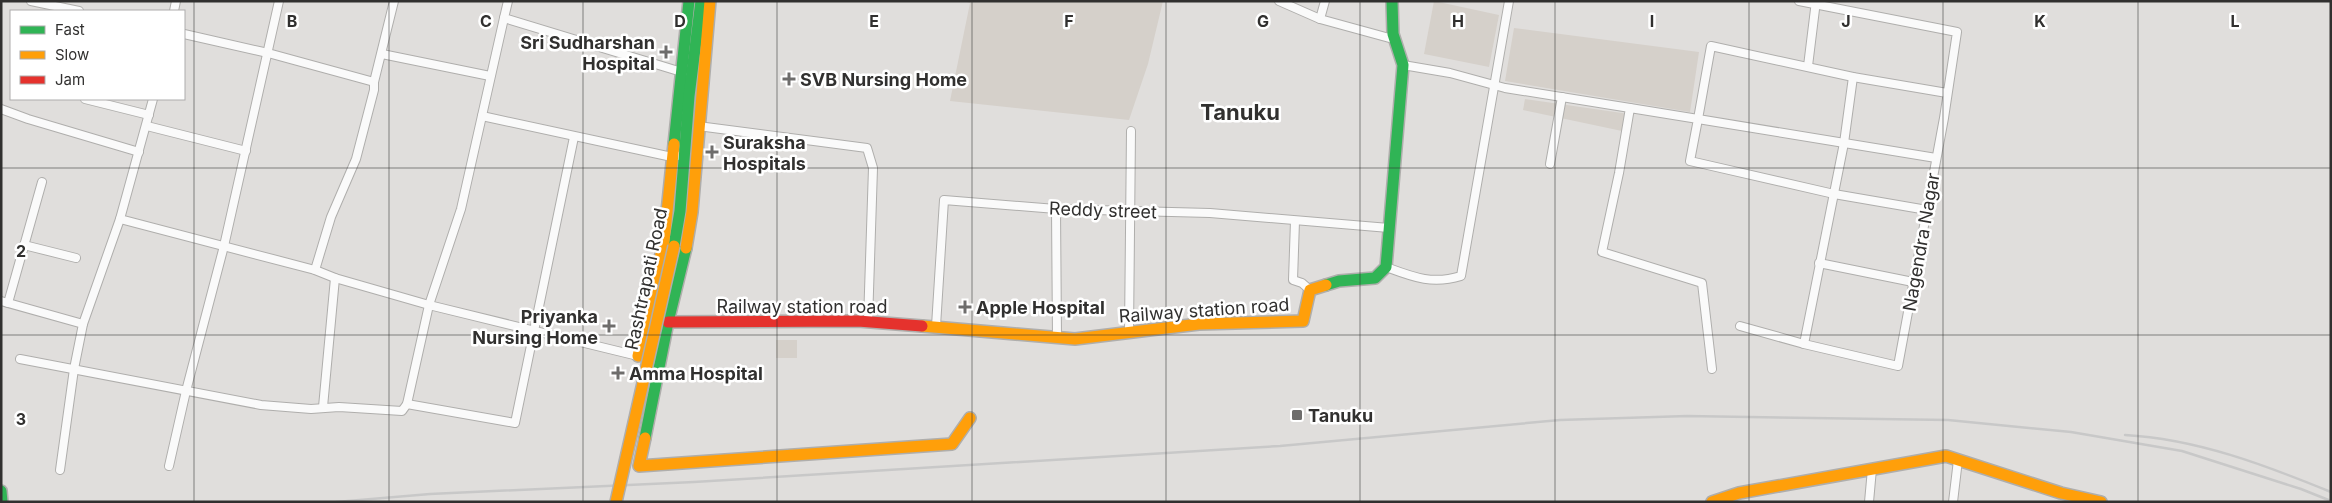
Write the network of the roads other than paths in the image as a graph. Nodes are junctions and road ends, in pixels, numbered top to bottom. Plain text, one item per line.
1 (31, 1) edge
2 (279, 1) edge
3 (394, 1) edge
4 (508, 1) edge
5 (689, 1) edge
6 (701, 1) edge
7 (710, 1) edge
8 (1280, 1) edge
9 (1325, 1) edge
10 (1392, 1) edge
11 (1509, 1) edge
12 (1799, 1) edge
13 (1816, 2) edge
14 (73, 10) edge
15 (504, 18) junction
16 (1320, 19) junction
17 (185, 34) edge
18 (1393, 39) junction
19 (268, 53) junction
20 (382, 54) junction
21 (1403, 65) junction
22 (1808, 66) junction
23 (687, 73) junction
24 (490, 76) junction
25 (1853, 77) junction
26 (374, 82) junction
27 (1496, 86) junction
28 (1948, 94) junction
29 (1562, 97) junction
30 (89, 100) edge
31 (153, 100) edge
32 (1630, 108) junction
33 (1, 109) edge
34 (149, 115) junction
35 (482, 116) junction
36 (1698, 119) junction
37 (147, 126) junction
38 (698, 126) junction
39 (1131, 131) dead end
40 (574, 137) junction
41 (1844, 143) junction
42 (139, 152) junction
43 (246, 152) junction
44 (678, 156) junction
45 (1936, 158) junction
46 (1550, 164) dead end
47 (42, 182) dead end
48 (1834, 194) junction
49 (1056, 209) junction
50 (1927, 210) junction
51 (1130, 211) junction
52 (120, 219) junction
53 (1295, 221) junction
54 (1389, 228) junction
55 (24, 245) junction
56 (224, 246) junction
57 (76, 258) dead end
58 (1820, 263) junction
59 (1386, 267) junction
60 (314, 270) junction
61 (335, 278) junction
62 (1913, 282) junction
63 (1310, 290) junction
64 (4, 302) edge
65 (429, 305) junction
66 (668, 322) junction
67 (868, 322) junction
68 (82, 324) junction
69 (936, 326) junction
70 (1740, 326) dead end
71 (534, 329) junction
72 (1129, 332) junction
73 (1057, 337) junction
74 (1804, 344) junction
75 (638, 356) joint
76 (20, 359) dead end
77 (74, 369) junction
78 (1712, 369) dead end
79 (186, 391) junction
80 (407, 404) junction
81 (323, 407) junction
82 (970, 418) dead end
83 (1958, 460) junction
84 (169, 466) dead end
85 (1872, 469) junction
86 (60, 470) dead end
87 (1739, 498) edge
88 (2067, 498) edge
89 (616, 502) edge
90 (1712, 502) edge
91 (1868, 502) edge
92 (1953, 502) edge
93 (2101, 502) edge

1 - 14 street
2 - 19 street
3 - 20 street
4 - 15 street
5 - 23 street
6 - 23 street
7 - 38 street
8 - 16 street
9 - 16 street
10 - 18 street
11 - 27 street
12 - 13 street
13 - 22 street
13 - 28 street, Nagendra Nagar
15 - 23 street
15 - 24 street
16 - 18 street
17 - 19 street
18 - 21 street
19 - 26 street
19 - 43 street
20 - 24 street
20 - 26 street
21 - 27 street
21 - 54 street
22 - 25 street
22 - 36 street
23 - 44 street
24 - 35 street
25 - 28 street
25 - 41 street
26 - 60 street
27 - 29 street
27 - 59 street
28 - 45 street, Nagendra Nagar
29 - 32 street
29 - 46 street
30 - 34 street
31 - 34 street
32 - 36 street
32 - 78 street
33 - 42 street
34 - 37 street
35 - 40 street
35 - 65 street
36 - 41 street
36 - 48 street
37 - 42 street
37 - 43 street
38 - 66 street
38 - 67 street
39 - 51 street
40 - 44 street
40 - 71 street
41 - 45 street
41 - 48 street
42 - 52 street
43 - 56 street
44 - 75 street
44 - 89 street, Rashtrapati Road, bridge
45 - 50 street, Nagendra Nagar
47 - 55 street
48 - 50 street
48 - 58 street
49 - 51 street, Reddy street
49 - 69 street, Reddy street
49 - 73 street
50 - 62 street, Nagendra Nagar
51 - 53 street, Reddy street
51 - 72 street
52 - 56 street
52 - 68 street
53 - 54 street, Reddy street
53 - 63 street
54 - 59 street
55 - 57 street
55 - 64 street
56 - 60 street
56 - 79 street
58 - 62 street
58 - 74 street
59 - 63 street, Railway station road
60 - 61 street
61 - 65 street
61 - 81 street
62 - 74 street, Nagendra Nagar
63 - 72 street, Railway station road
64 - 68 street
65 - 71 street
65 - 80 street
66 - 67 street, Railway station road
66 - 82 street
67 - 69 street, Railway station road
68 - 77 street
69 - 73 street, Railway station road
70 - 74 street
71 - 75 street
71 - 80 street
72 - 73 street, Railway station road
76 - 77 street
77 - 79 street
77 - 86 street
79 - 81 street
79 - 84 street
80 - 81 street
83 - 85 street
83 - 88 street
83 - 92 street
85 - 87 street
85 - 91 street
87 - 90 street
88 - 93 street

